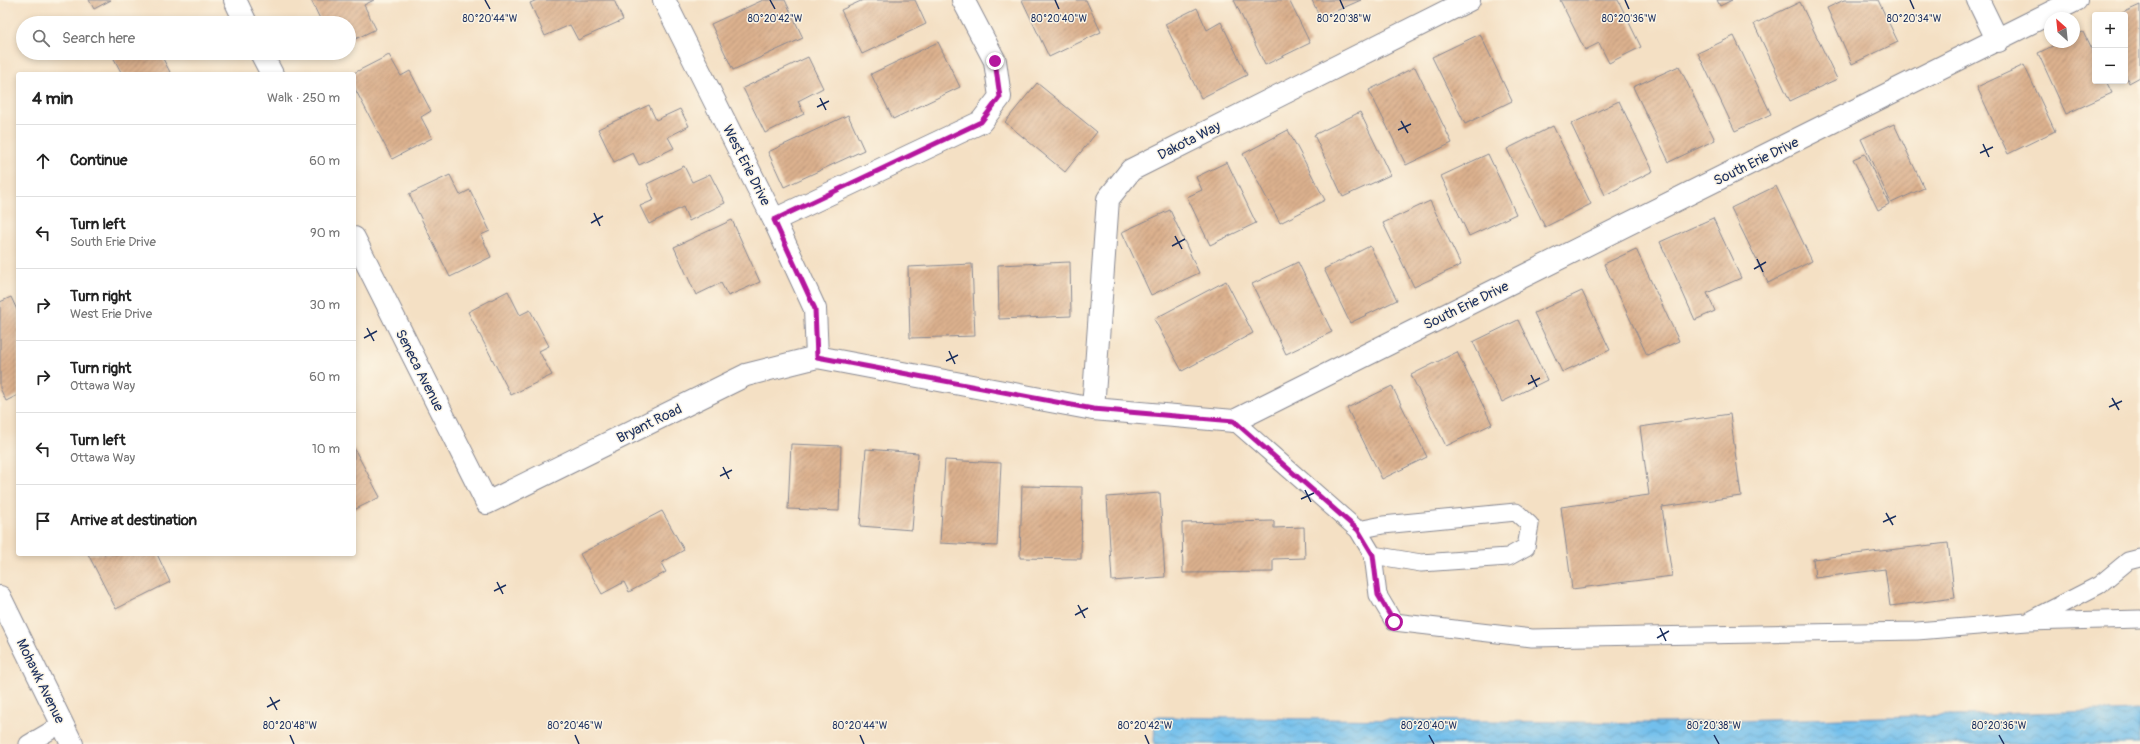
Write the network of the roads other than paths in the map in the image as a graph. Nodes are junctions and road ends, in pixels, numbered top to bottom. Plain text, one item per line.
1 (235, 0) edge
2 (664, 0) edge
3 (963, 0) edge
4 (1978, 0) edge
5 (2076, 0) edge
6 (1464, 1) edge
7 (243, 16) edge
8 (1998, 41) junction
9 (265, 60) edge
10 (271, 72) edge
11 (774, 220) junction
12 (356, 242) edge
13 (817, 357) junction
14 (1093, 409) junction
15 (1234, 421) junction
16 (487, 503) joint
17 (1358, 530) junction
18 (1373, 555) junction
19 (2140, 558) edge
20 (0, 598) edge
21 (2140, 619) edge
22 (2027, 622) junction
23 (62, 724) junction
24 (28, 744) edge
25 (72, 744) edge

1 - 7 street
2 - 11 street, West Erie Drive
3 - 11 street
4 - 8 street
5 - 8 street, South Erie Drive
6 - 14 street, Dakota Way
8 - 15 street, South Erie Drive
9 - 10 street
11 - 13 street, West Erie Drive
12 - 16 street, Seneca Avenue
13 - 14 street
13 - 16 street, Bryant Road
14 - 15 street
15 - 17 lane
17 - 18 lane
17 - 18 lane
18 - 22 lane
19 - 22 lane
20 - 23 street, Mohawk Avenue
21 - 22 lane
23 - 24 lane
23 - 25 street, Mohawk Avenue

